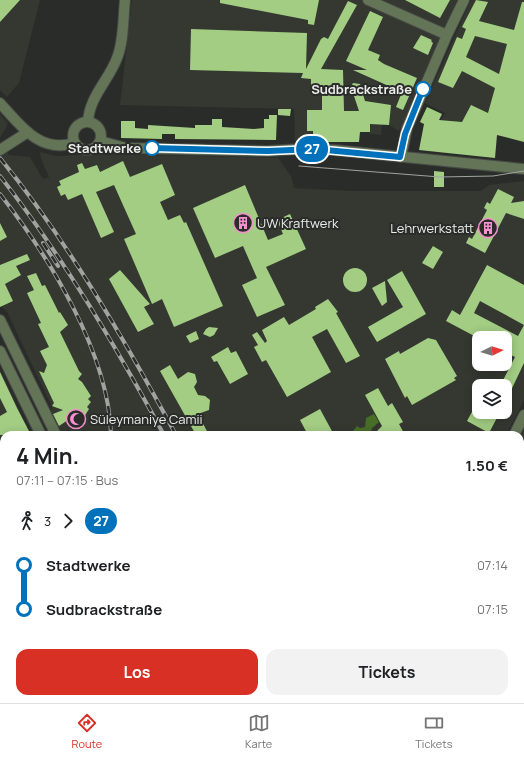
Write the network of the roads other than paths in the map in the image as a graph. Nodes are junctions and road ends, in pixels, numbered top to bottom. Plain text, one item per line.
1 (125, 0) edge
2 (368, 0) edge
3 (464, 0) edge
4 (447, 35) junction
5 (0, 102) edge
6 (88, 122) junction
7 (28, 132) junction
8 (100, 141) junction
9 (74, 143) junction
10 (0, 150) edge
11 (400, 157) junction
12 (524, 169) edge
13 (0, 320) edge
14 (0, 350) edge
15 (18, 359) junction
16 (524, 415) edge
17 (39, 431) edge
18 (54, 431) edge
19 (516, 431) edge

1 - 6 street
2 - 4 street
3 - 4 street
4 - 11 street
5 - 7 street
6 - 8 street
6 - 9 street
7 - 9 street
7 - 10 street
8 - 9 street
8 - 11 street
11 - 12 street
13 - 15 street
14 - 15 street
14 - 17 street
15 - 18 street
16 - 19 street

